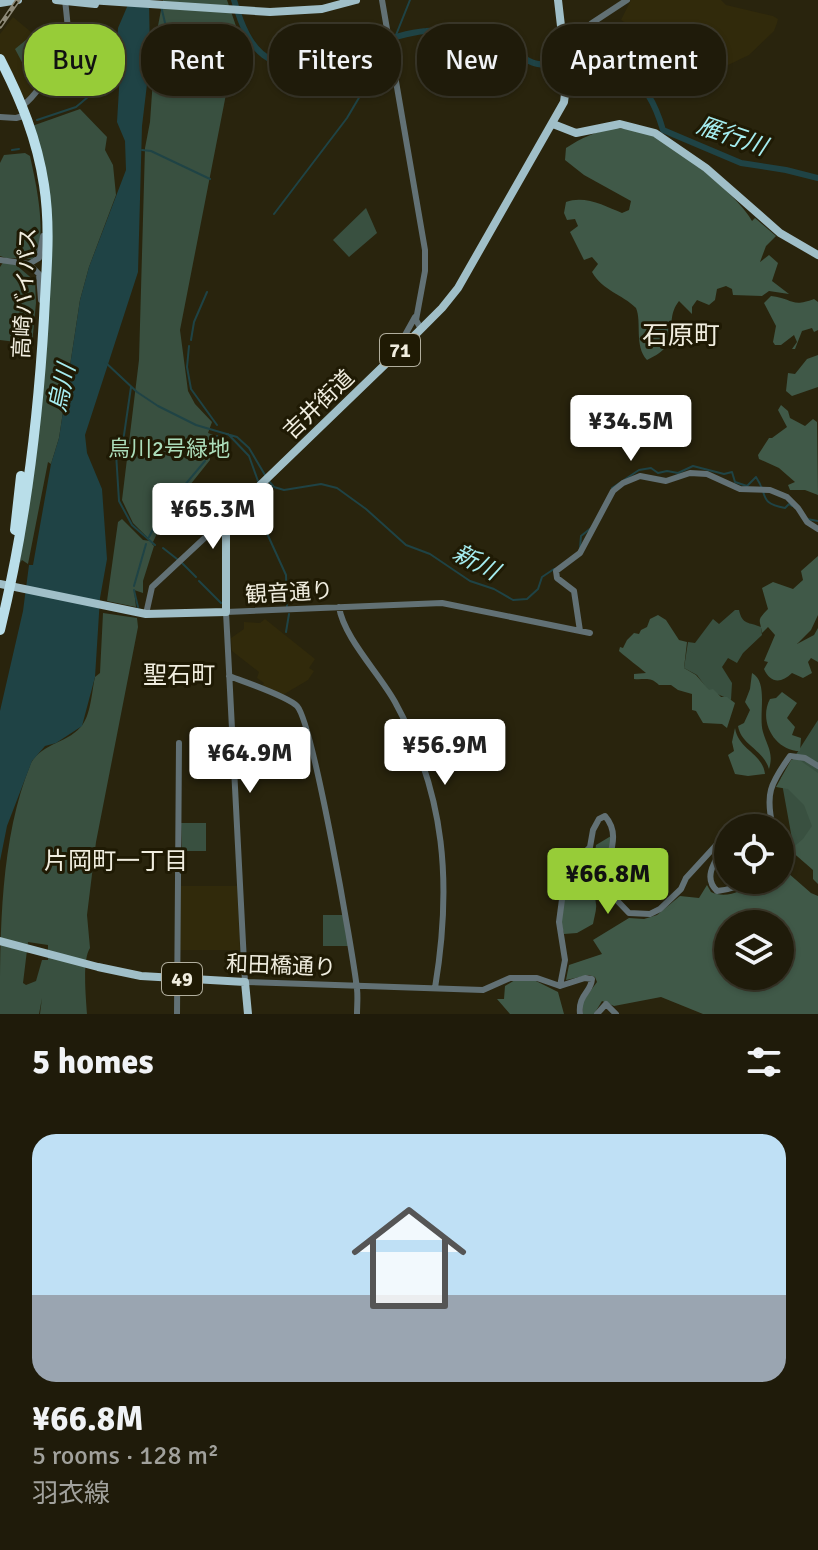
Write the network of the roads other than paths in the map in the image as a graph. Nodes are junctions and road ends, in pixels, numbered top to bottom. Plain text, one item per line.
1 (17, 0) edge
2 (56, 0) edge
3 (65, 0) edge
4 (89, 0) edge
5 (139, 0) edge
6 (356, 0) edge
7 (382, 0) edge
8 (558, 0) edge
9 (627, 0) edge
10 (1, 2) edge
11 (128, 3) junction
12 (250, 10) junction
13 (561, 24) edge
14 (591, 24) edge
15 (0, 59) edge
16 (0, 68) edge
17 (565, 96) edge
18 (23, 111) junction
19 (0, 117) edge
20 (553, 124) junction
21 (43, 236) junction
22 (818, 255) edge
23 (0, 260) edge
24 (29, 264) junction
25 (41, 300) junction
26 (417, 314) junction
27 (421, 329) junction
28 (394, 356) junction
29 (21, 476) dead end
30 (226, 518) junction
31 (818, 529) edge
32 (15, 530) junction
33 (7, 586) edge
34 (0, 605) edge
35 (339, 607) junction
36 (145, 612) junction
37 (226, 612) junction
38 (0, 630) edge
39 (580, 631) junction
40 (590, 633) dead end
41 (229, 676) junction
42 (179, 743) dead end
43 (818, 766) edge
44 (770, 814) edge
45 (714, 847) edge
46 (714, 864) edge
47 (714, 889) edge
48 (0, 941) edge
49 (177, 979) junction
50 (245, 982) junction
51 (356, 986) junction
52 (560, 986) junction
53 (435, 988) junction
54 (177, 1014) edge
55 (248, 1014) edge
56 (357, 1014) edge
57 (580, 1014) edge
58 (597, 1014) edge
59 (616, 1014) edge

1 - 10 main road
2 - 11 main road
3 - 18 street
4 - 11 main road
5 - 12 main road
6 - 12 main road
7 - 26 street
8 - 13 main road, 吉井街道 / 71
9 - 14 street
11 - 12 main road
15 - 18 highway, 高崎バイパス
16 - 18 highway, 高崎バイパス
17 - 20 main road, 吉井街道 / 71
18 - 19 street
18 - 21 highway, 高崎バイパス
18 - 33 highway, 高崎バイパス
20 - 22 main road
20 - 27 main road, 吉井街道 / 71
21 - 24 street
21 - 25 highway, 高崎バイパス
23 - 24 street
24 - 25 street
25 - 32 highway, 高崎バイパス
26 - 27 street
26 - 28 street
27 - 28 main road, 吉井街道 / 71
28 - 30 main road, 吉井街道 / 71
29 - 32 highway
30 - 36 street
30 - 37 main road
31 - 39 street
32 - 33 highway, 高崎バイパス
33 - 34 highway, 高崎バイパス
33 - 36 main road, 観音通り
33 - 38 highway, 高崎バイパス
35 - 37 street, 観音通り
35 - 39 street, 観音通り
35 - 53 street
36 - 37 main road, 観音通り
37 - 41 street
39 - 40 street, 観音通り
41 - 50 street
41 - 51 street
42 - 49 street
43 - 44 street
45 - 52 street
46 - 47 street
48 - 49 main road, 和田橋通り / 49
49 - 50 main road, 和田橋通り / 49
49 - 54 street
50 - 51 street, 和田橋通り
50 - 55 main road
51 - 53 street, 和田橋通り
51 - 56 street
52 - 53 street, 和田橋通り
52 - 57 street, 和田橋通り
58 - 59 street

